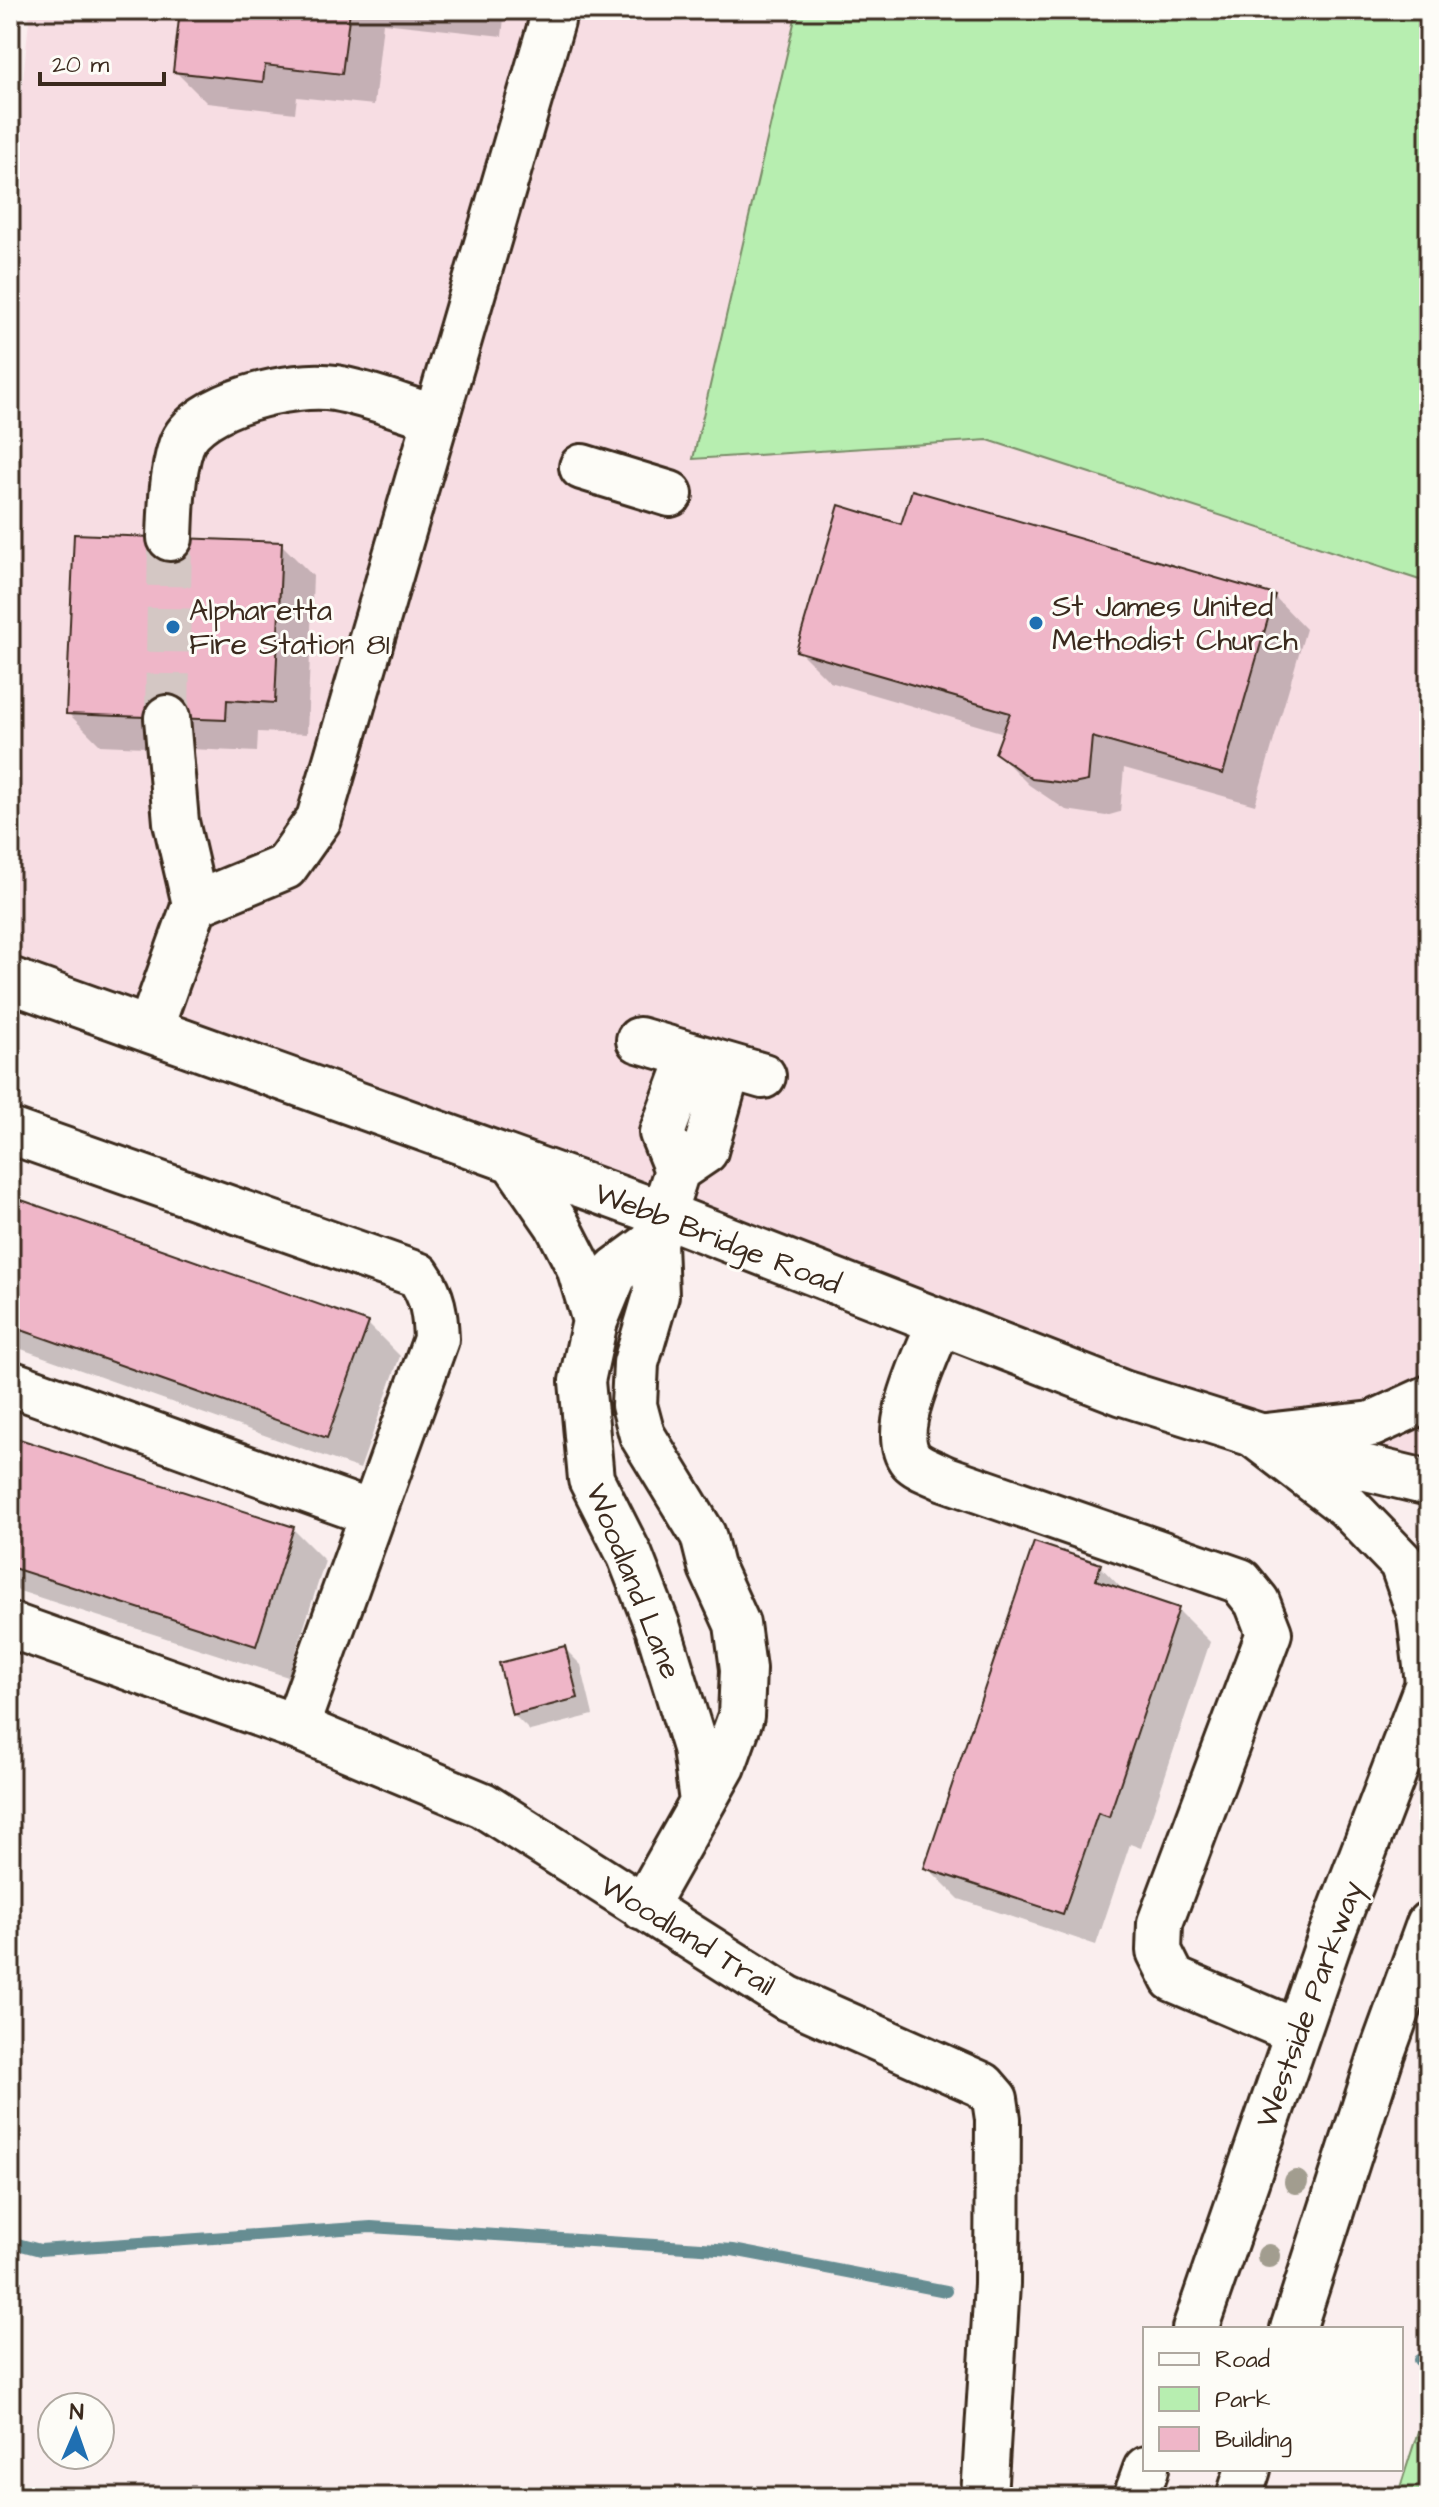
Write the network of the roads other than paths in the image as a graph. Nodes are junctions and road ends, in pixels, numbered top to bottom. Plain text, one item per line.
1 (552, 21) dead end
2 (436, 418) junction
3 (582, 467) dead end
4 (670, 494) dead end
5 (170, 538) tunnel mouth
6 (167, 718) tunnel mouth
7 (195, 904) junction
8 (10, 980) edge
9 (150, 1029) junction
10 (639, 1040) dead end
11 (712, 1061) junction
12 (763, 1076) dead end
13 (10, 1131) edge
14 (515, 1163) junction
15 (658, 1228) junction
16 (595, 1321) junction
17 (939, 1324) junction
18 (10, 1383) edge
19 (1429, 1398) edge
20 (1257, 1437) junction
21 (1429, 1483) edge
22 (373, 1514) junction
23 (711, 1567) junction
24 (646, 1595) junction
25 (10, 1625) edge
26 (1429, 1682) edge
27 (296, 1727) junction
28 (702, 1802) junction
29 (643, 1908) junction
30 (1429, 1924) edge
31 (1297, 2032) junction
32 (1196, 2327) edge
33 (1294, 2327) edge
34 (1145, 2471) edge
35 (1247, 2471) edge
36 (984, 2497) edge
37 (1136, 2497) edge
38 (1239, 2497) edge

1 - 2 street
2 - 5 street
2 - 7 street
3 - 4 street
6 - 7 street
7 - 9 street
8 - 9 street, Webb Bridge Road
9 - 14 street, Webb Bridge Road
10 - 11 street
11 - 12 street
11 - 15 street
13 - 22 street
14 - 15 street, Webb Bridge Road
14 - 16 street
15 - 16 street, Woodland Lane
15 - 17 street, Webb Bridge Road
15 - 23 street
16 - 24 street, Woodland Lane
17 - 20 street, Webb Bridge Road
17 - 31 street
18 - 22 street
19 - 20 street
20 - 21 street, Webb Bridge Road
20 - 26 street
22 - 27 street
23 - 24 street
23 - 28 street
24 - 28 street, Woodland Lane
25 - 27 street, Woodland Trail
26 - 31 street, Westside Parkway
27 - 29 street, Woodland Trail
28 - 29 street
29 - 36 street, Woodland Trail
30 - 33 street
31 - 32 street, Westside Parkway
34 - 37 street
35 - 38 street

